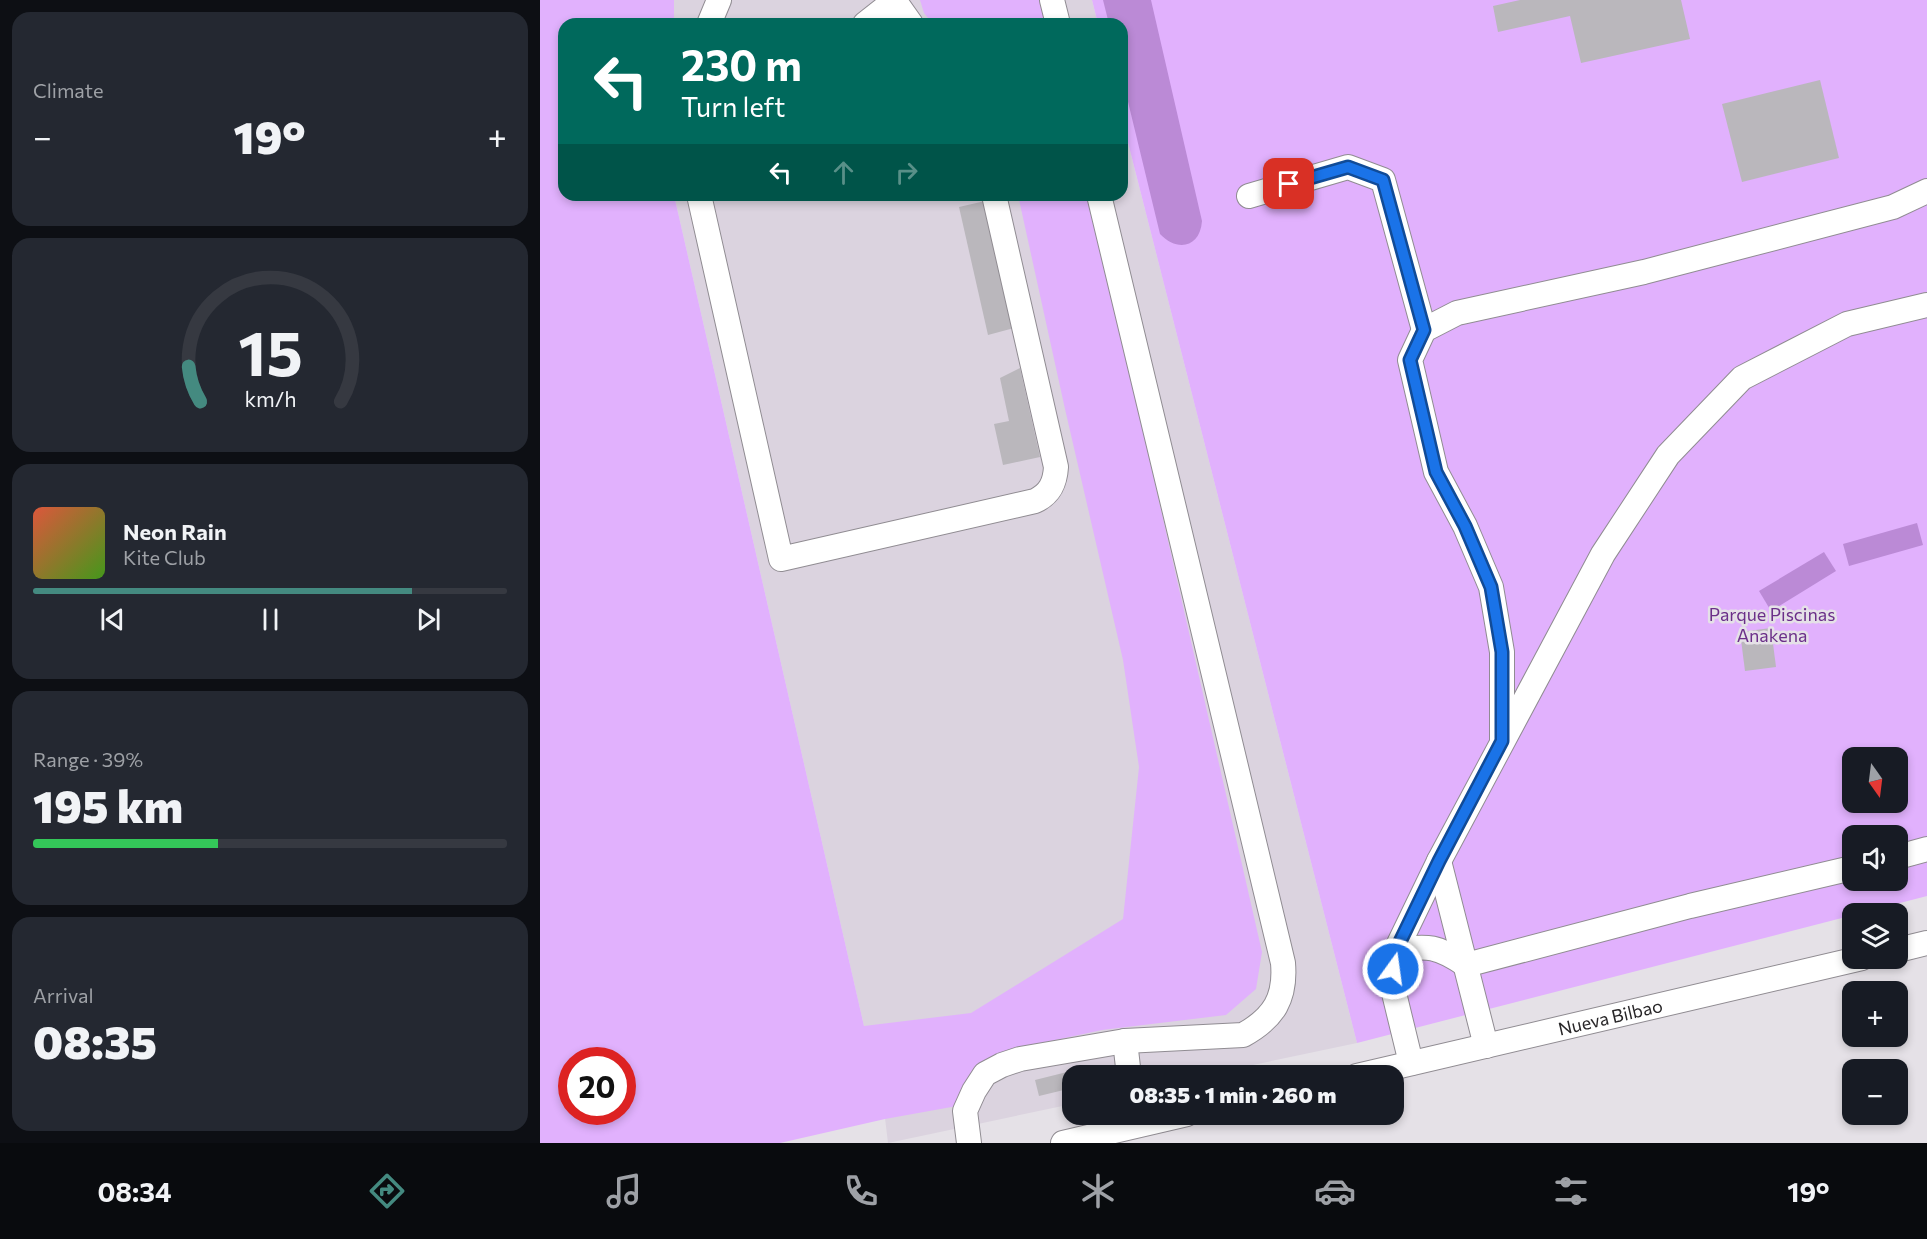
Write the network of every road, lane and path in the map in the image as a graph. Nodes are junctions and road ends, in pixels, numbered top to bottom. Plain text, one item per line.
1 (719, 0) edge
2 (894, 0) edge
3 (1053, 0) edge
4 (712, 18) edge
5 (872, 18) edge
6 (907, 18) edge
7 (1057, 18) edge
8 (1927, 191) edge
9 (1249, 195) dead end
10 (700, 201) edge
11 (995, 201) edge
12 (1100, 201) edge
13 (1927, 305) edge
14 (1424, 330) junction
15 (1502, 741) junction
16 (1927, 849) edge
17 (1908, 854) edge
18 (1439, 861) junction
19 (1842, 870) edge
20 (1926, 949) edge
21 (1396, 950) junction
22 (1908, 950) edge
23 (1842, 963) edge
24 (1466, 965) junction
25 (1125, 1041) junction
26 (1486, 1046) junction
27 (1411, 1063) junction
28 (1128, 1065) edge
29 (1403, 1065) edge
30 (1135, 1128) edge
31 (969, 1143) edge
32 (1063, 1143) edge

1 - 4 street
2 - 5 street
2 - 6 street
3 - 7 street
8 - 14 street
9 - 14 street
10 - 11 street
12 - 25 street
13 - 15 street
14 - 15 street
15 - 18 street
16 - 17 street
18 - 21 street
18 - 24 street
19 - 24 street
20 - 22 street
21 - 24 street
21 - 27 street
23 - 26 street, Nueva Bilbao
24 - 26 street
25 - 28 street
25 - 31 street
26 - 27 street, Nueva Bilbao
27 - 29 street, Nueva Bilbao
30 - 32 street

